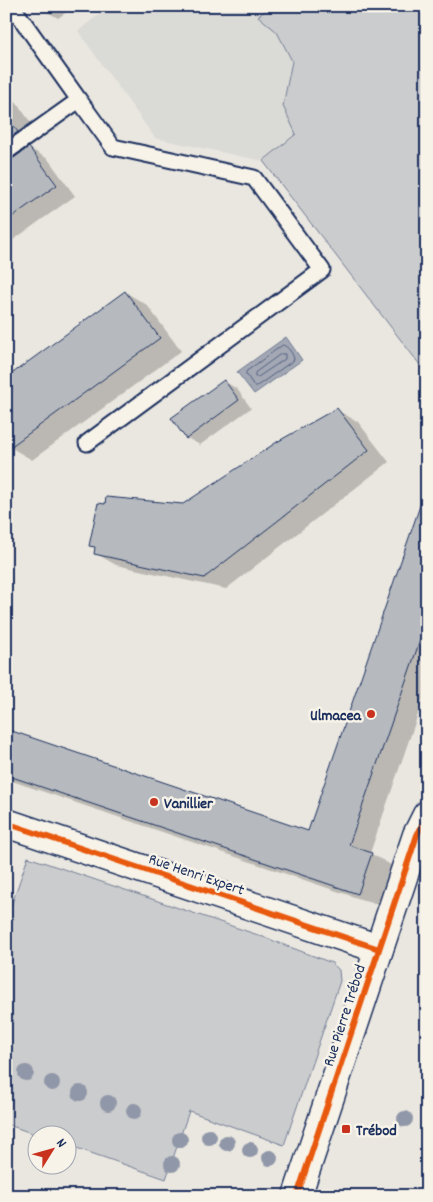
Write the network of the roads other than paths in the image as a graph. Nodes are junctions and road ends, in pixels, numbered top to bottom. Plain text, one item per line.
1 (12, 6) edge
2 (79, 100) junction
3 (6, 152) edge
4 (87, 443) dead end
5 (427, 815) edge
6 (6, 822) edge
7 (379, 949) junction
8 (297, 1196) edge

1 - 2 lane
2 - 3 lane
2 - 4 lane
5 - 7 street, Rue Pierre Trébod
6 - 7 street, Rue Henri Expert
7 - 8 street, Rue Pierre Trébod

